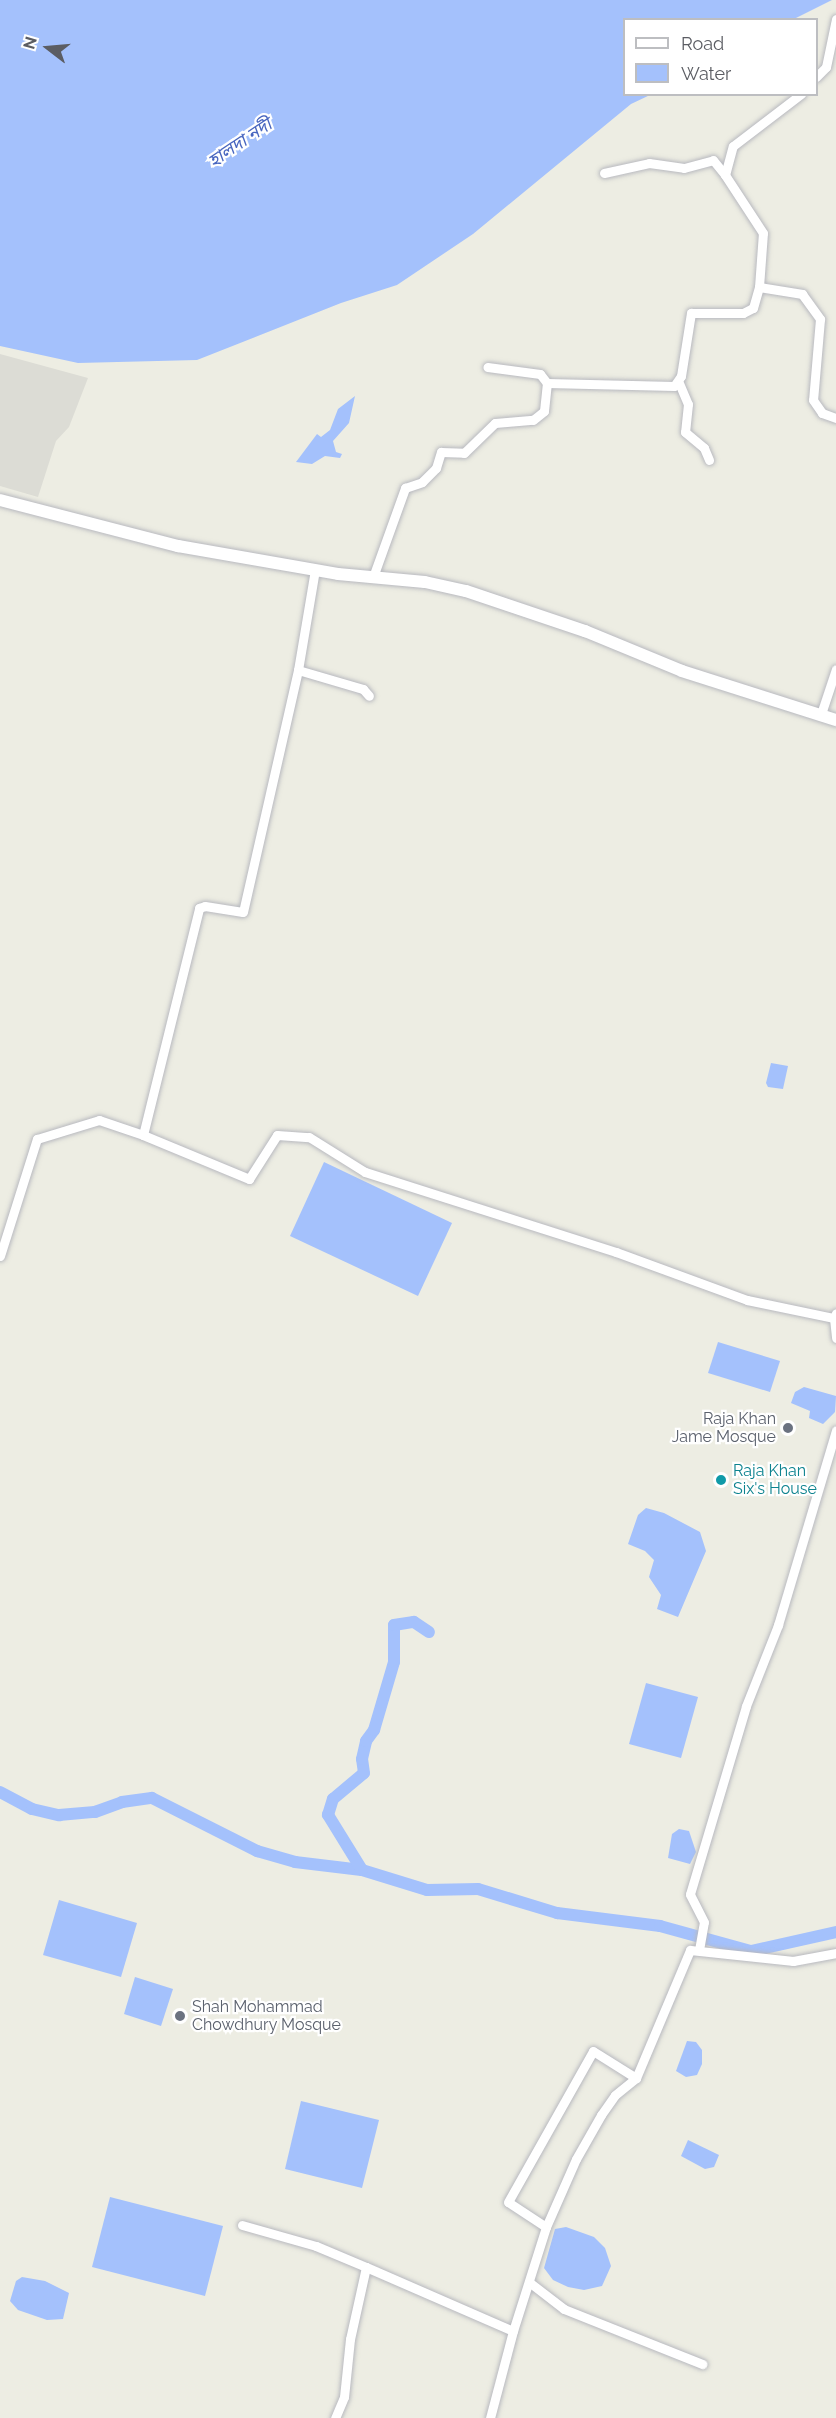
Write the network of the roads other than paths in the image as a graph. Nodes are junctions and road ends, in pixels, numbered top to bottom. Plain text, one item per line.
1 (836, 19) edge
2 (818, 75) edge
3 (798, 96) edge
4 (604, 173) dead end
5 (725, 175) junction
6 (759, 287) junction
7 (487, 367) dead end
8 (547, 383) junction
9 (679, 384) junction
10 (836, 418) edge
11 (709, 460) dead end
12 (0, 500) edge
13 (315, 570) junction
14 (373, 577) junction
15 (836, 669) edge
16 (298, 670) junction
17 (369, 696) dead end
18 (821, 714) junction
19 (836, 720) edge
20 (143, 1135) junction
21 (0, 1256) edge
22 (835, 1316) edge
23 (836, 1338) edge
24 (836, 1430) edge
25 (699, 1950) junction
26 (836, 1953) edge
27 (636, 2078) junction
28 (242, 2225) dead end
29 (546, 2227) junction
30 (366, 2267) junction
31 (529, 2282) junction
32 (513, 2331) junction
33 (702, 2364) dead end
34 (335, 2418) edge
35 (490, 2418) edge

1 - 2 street
3 - 5 street
4 - 5 street
5 - 6 street
6 - 9 street
6 - 10 street
7 - 8 street
8 - 9 street
8 - 14 street
9 - 11 street
12 - 13 street
13 - 14 street
13 - 16 street
14 - 18 street
15 - 18 street
16 - 17 street
16 - 20 street
18 - 19 street
20 - 21 street
20 - 22 street
22 - 23 street
24 - 25 street
25 - 26 street
25 - 27 street
27 - 29 street
27 - 29 street
28 - 30 street
29 - 31 street
30 - 32 street
30 - 34 street
31 - 32 street
31 - 33 street
32 - 35 street

